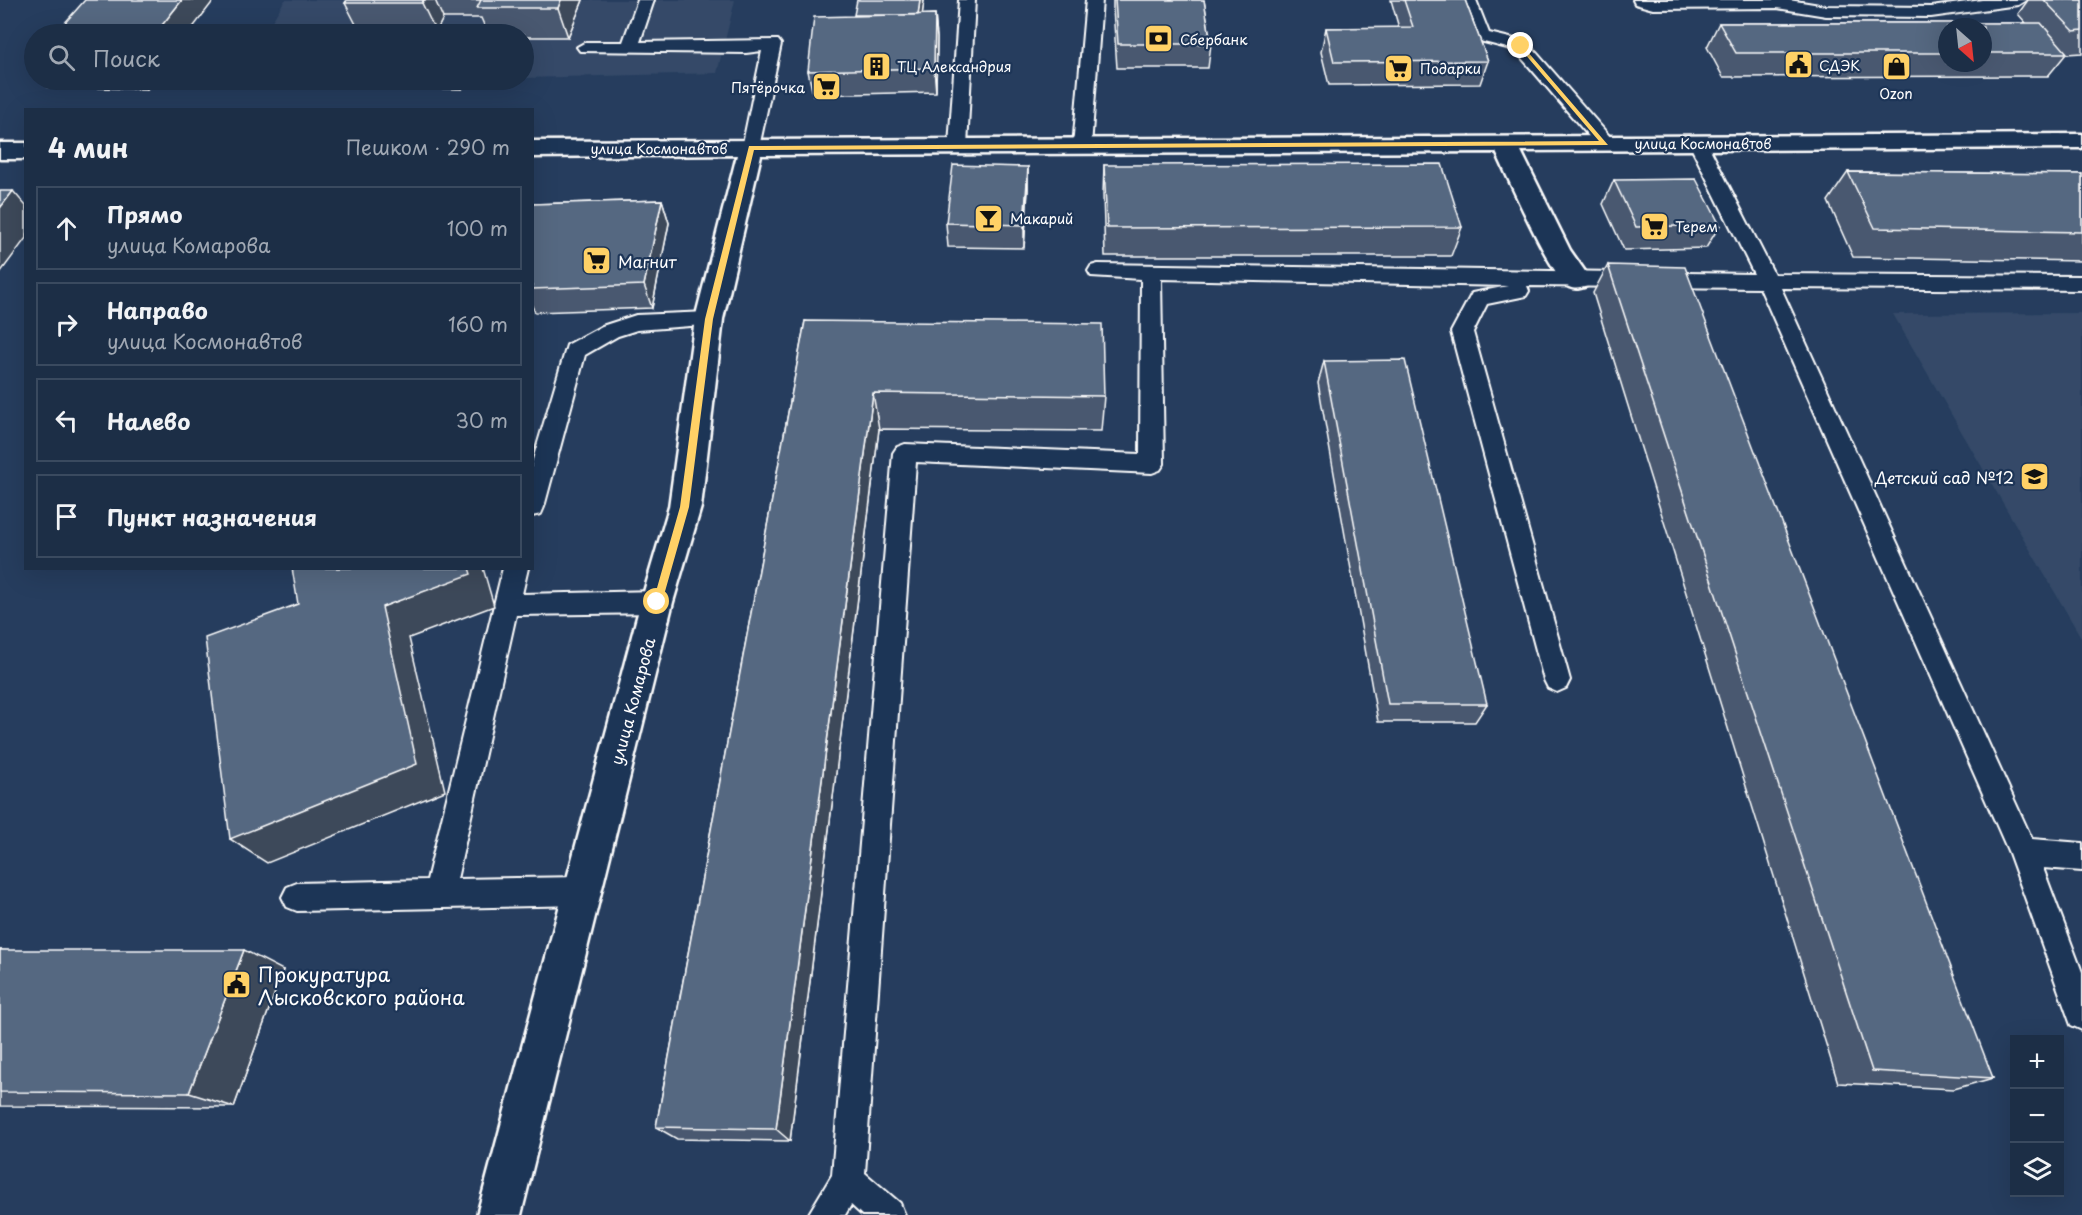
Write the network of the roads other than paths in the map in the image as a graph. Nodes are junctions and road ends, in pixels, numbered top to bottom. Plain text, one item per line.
1 (646, 0) edge
2 (967, 0) edge
3 (1094, 0) edge
4 (1468, 0) edge
5 (2018, 0) edge
6 (1648, 1) edge
7 (1776, 2) edge
8 (586, 47) dead end
9 (630, 47) junction
10 (2082, 141) edge
11 (1605, 143) junction
12 (1698, 143) junction
13 (1505, 144) junction
14 (1082, 146) junction
15 (958, 147) junction
16 (751, 148) junction
17 (534, 149) edge
18 (0, 151) edge
19 (24, 151) edge
20 (1098, 271) dead end
21 (1151, 274) junction
22 (1578, 280) junction
23 (1767, 280) junction
24 (2082, 283) edge
25 (709, 319) junction
26 (534, 500) edge
27 (515, 570) edge
28 (657, 602) junction
29 (506, 604) junction
30 (1557, 680) dead end
31 (2023, 852) junction
32 (2082, 856) edge
33 (583, 891) junction
34 (439, 892) junction
35 (297, 897) dead end
36 (2082, 1014) edge
37 (848, 1180) junction
38 (499, 1215) edge
39 (825, 1215) edge
40 (888, 1215) edge

1 - 9 lane
2 - 15 lane
3 - 14 lane
4 - 11 lane
5 - 7 lane
6 - 7 lane
8 - 9 lane
9 - 16 lane
10 - 12 street, улица Космонавтов
11 - 12 street, улица Космонавтов
11 - 13 street, улица Космонавтов
12 - 23 lane
13 - 14 street, улица Космонавтов
13 - 22 street
14 - 15 street, улица Космонавтов
15 - 16 street, улица Космонавтов
16 - 17 street, улица Космонавтов
16 - 25 street, улица Комарова
18 - 19 street
20 - 21 lane
21 - 22 lane
21 - 37 lane
22 - 23 lane
22 - 30 lane
23 - 24 lane
23 - 31 lane
25 - 26 lane
25 - 28 street, улица Комарова
27 - 29 lane
28 - 29 lane
28 - 33 street, улица Комарова
29 - 34 lane
31 - 32 lane
31 - 36 lane
33 - 34 lane
33 - 38 street, улица Комарова
34 - 35 lane
37 - 39 lane
37 - 40 lane

